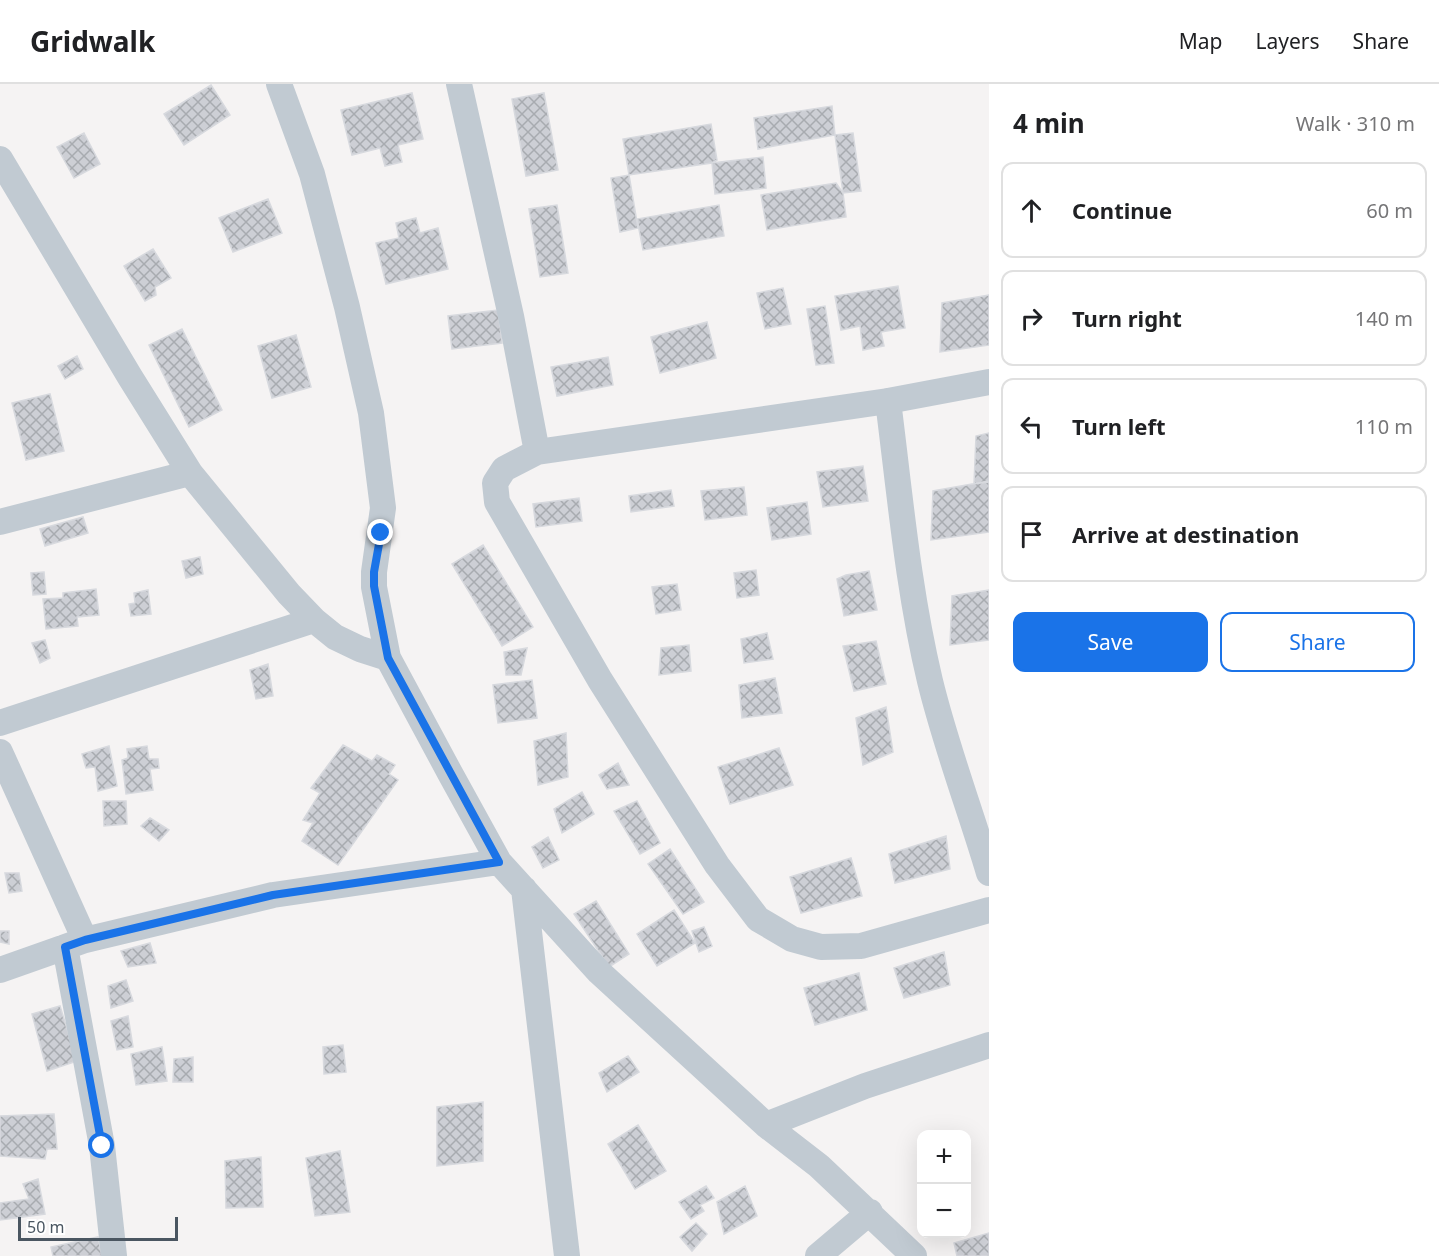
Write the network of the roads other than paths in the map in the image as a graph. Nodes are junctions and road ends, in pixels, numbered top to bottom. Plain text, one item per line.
1 (279, 84) edge
2 (459, 84) edge
3 (0, 159) edge
4 (989, 382) edge
5 (888, 401) junction
6 (537, 452) junction
7 (190, 473) junction
8 (0, 522) edge
9 (314, 620) junction
10 (388, 658) junction
11 (0, 723) edge
12 (0, 752) edge
13 (499, 862) junction
14 (989, 873) edge
15 (524, 889) junction
16 (989, 910) edge
17 (75, 944) junction
18 (0, 970) edge
19 (989, 1045) edge
20 (766, 1125) junction
21 (870, 1212) junction
22 (114, 1256) edge
23 (567, 1256) edge
24 (818, 1256) edge
25 (914, 1256) edge

1 - 10 street
2 - 6 street
3 - 7 street
4 - 5 street
5 - 6 street
5 - 14 street
6 - 16 street
7 - 8 street
7 - 9 street
9 - 10 street
9 - 11 street
10 - 13 street
12 - 17 street
13 - 15 street
13 - 17 street
15 - 20 street
15 - 23 street
17 - 18 street
17 - 22 street
19 - 20 street
20 - 21 street
21 - 24 street
21 - 25 street

